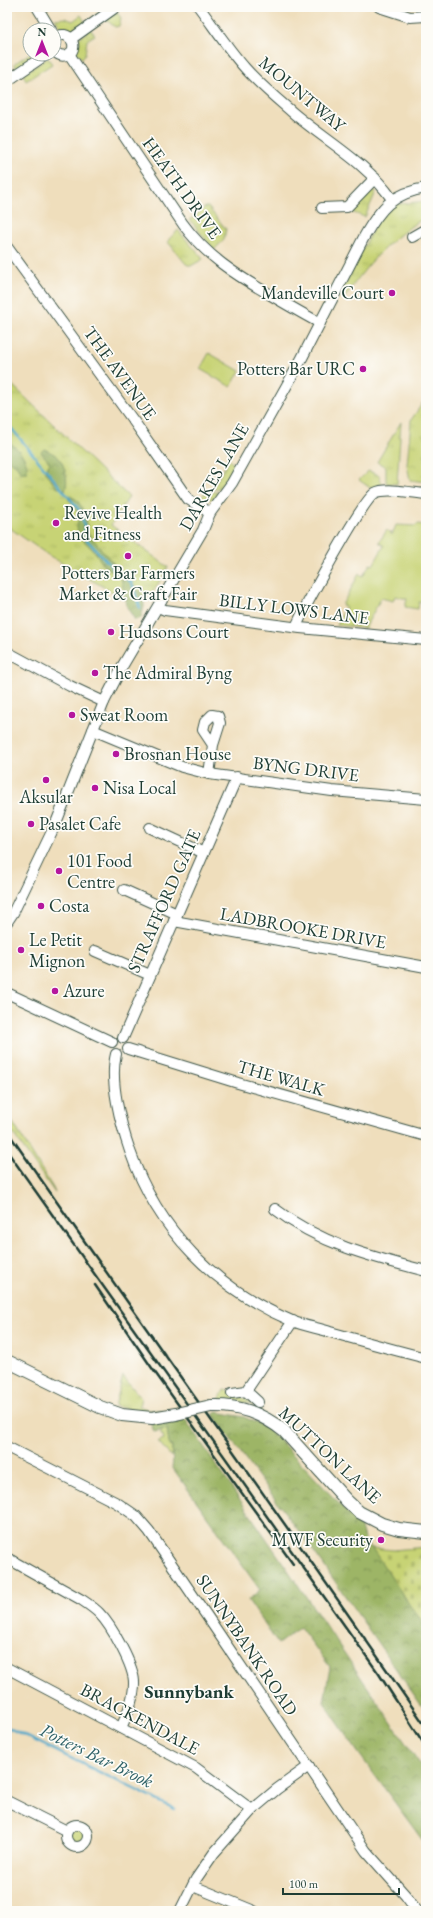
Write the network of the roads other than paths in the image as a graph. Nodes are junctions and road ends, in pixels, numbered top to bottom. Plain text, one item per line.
1 (37, 7) edge
2 (116, 7) edge
3 (199, 7) edge
4 (379, 7) edge
5 (426, 16) edge
6 (46, 22) edge
7 (62, 35) edge
8 (71, 39) junction
9 (69, 54) junction
10 (62, 56) edge
11 (35, 62) edge
12 (7, 81) edge
13 (375, 178) junction
14 (426, 188) edge
15 (392, 199) junction
16 (322, 208) dead end
17 (426, 229) edge
18 (412, 237) dead end
19 (7, 247) edge
20 (320, 323) junction
21 (426, 494) edge
22 (210, 513) junction
23 (158, 607) junction
24 (296, 627) junction
25 (426, 640) edge
26 (7, 652) edge
27 (104, 702) junction
28 (93, 730) junction
29 (213, 745) dead end
30 (209, 774) junction
31 (237, 778) junction
32 (426, 799) edge
33 (150, 828) dead end
34 (204, 853) junction
35 (124, 890) dead end
36 (176, 918) junction
37 (7, 922) edge
38 (95, 951) dead end
39 (426, 967) edge
40 (150, 975) junction
41 (7, 993) edge
42 (123, 1038) junction
43 (112, 1042) junction
44 (128, 1049) junction
45 (116, 1054) junction
46 (426, 1136) edge
47 (275, 1209) dead end
48 (426, 1272) edge
49 (293, 1322) junction
50 (426, 1358) edge
51 (7, 1361) edge
52 (246, 1392) junction
53 (232, 1393) dead end
54 (258, 1402) dead end
55 (7, 1447) edge
56 (426, 1532) edge
57 (7, 1558) edge
58 (7, 1668) edge
59 (121, 1728) junction
60 (309, 1766) junction
61 (7, 1801) edge
62 (252, 1810) junction
63 (67, 1831) dead end
64 (193, 1886) junction
65 (416, 1910) edge
66 (180, 1911) edge
67 (254, 1911) edge

1 - 6 street
2 - 8 street
3 - 13 street, MOUNTWAY
4 - 5 street
7 - 8 street
8 - 9 street
9 - 10 street
9 - 20 street, HEATH DRIVE
11 - 12 street
13 - 15 street, MOUNTWAY
13 - 16 street
14 - 15 street
15 - 20 street, DARKES LANE
17 - 18 street
19 - 22 street, THE AVENUE
20 - 22 street, DARKES LANE
21 - 24 street
22 - 23 street, DARKES LANE
23 - 24 street, BILLY LOWS LANE
23 - 27 street, DARKES LANE
24 - 25 street, BILLY LOWS LANE
26 - 27 street
27 - 28 street, DARKES LANE
28 - 30 street, BYNG DRIVE
28 - 37 street, DARKES LANE
29 - 30 street
30 - 31 street, BYNG DRIVE
31 - 32 street, BYNG DRIVE
31 - 34 street, STRAFFORD GATE
33 - 34 street
34 - 36 street, STRAFFORD GATE
35 - 36 street, LADBROOKE DRIVE
36 - 39 street, LADBROOKE DRIVE
36 - 40 street, STRAFFORD GATE
38 - 40 street
40 - 42 street, STRAFFORD GATE
41 - 43 street
42 - 43 street
42 - 44 street
43 - 45 street
44 - 45 street
44 - 46 street, THE WALK
45 - 49 street
47 - 48 street
49 - 50 street
49 - 52 street
51 - 56 main road, MUTTON LANE, bridge
52 - 53 street
52 - 54 street
55 - 60 street, SUNNYBANK ROAD
57 - 59 street
58 - 59 street, BRACKENDALE
59 - 62 street, BRACKENDALE
60 - 62 street
60 - 65 street, SUNNYBANK ROAD
61 - 63 street
62 - 64 street
64 - 66 street
64 - 67 street

